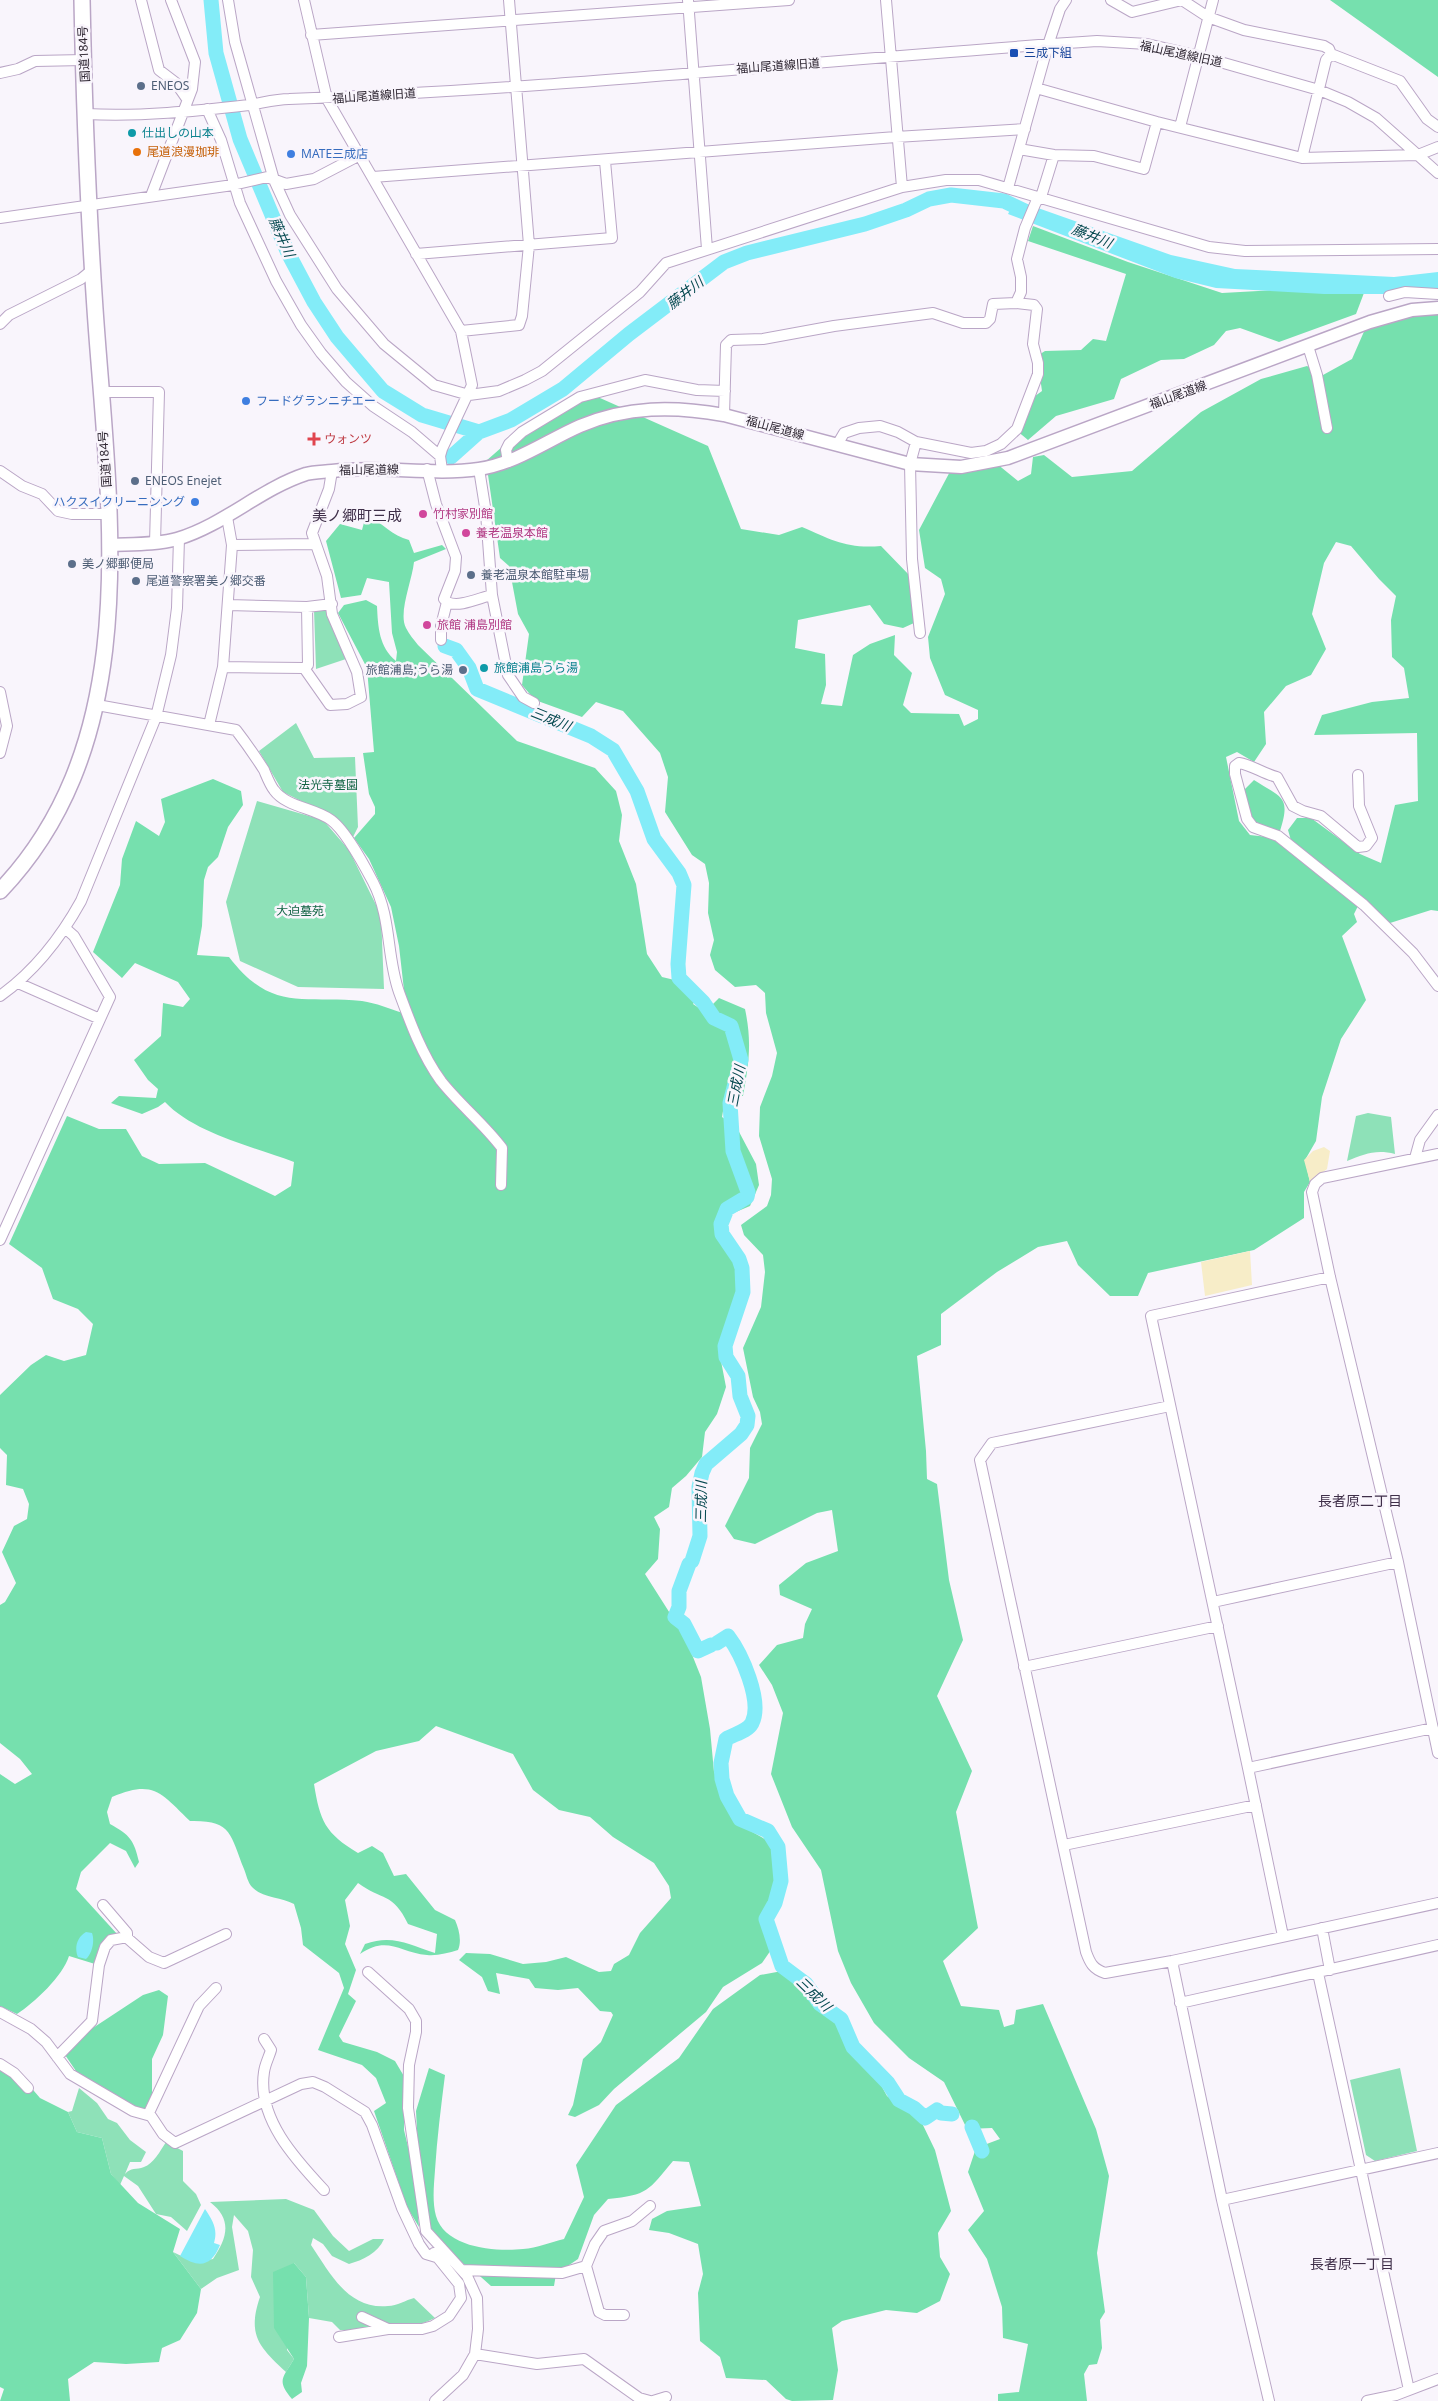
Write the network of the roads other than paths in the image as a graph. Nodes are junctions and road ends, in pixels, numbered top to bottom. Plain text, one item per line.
1 (82, 0) edge
2 (141, 0) edge
3 (171, 0) edge
4 (228, 0) edge
5 (304, 0) edge
6 (509, 0) edge
7 (789, 0) edge
8 (886, 0) edge
9 (1066, 0) edge
10 (1111, 0) edge
11 (1213, 0) edge
12 (688, 4) edge
13 (1208, 18) junction
14 (511, 21) junction
15 (312, 35) junction
16 (1048, 44) junction
17 (1331, 54) junction
18 (1199, 56) junction
19 (890, 58) junction
20 (84, 60) junction
21 (0, 72) edge
22 (693, 72) junction
23 (516, 86) junction
24 (1036, 88) junction
25 (1320, 90) junction
26 (187, 99) junction
27 (327, 99) junction
28 (252, 104) junction
29 (211, 108) junction
30 (184, 110) junction
31 (86, 114) junction
32 (1157, 122) junction
33 (1180, 127) junction
34 (1438, 127) edge
35 (1025, 129) junction
36 (896, 137) junction
37 (1438, 147) edge
38 (1019, 149) junction
39 (700, 152) junction
40 (360, 155) junction
41 (1054, 155) junction
42 (1418, 155) junction
43 (1302, 158) junction
44 (605, 161) junction
45 (522, 166) junction
46 (1438, 173) edge
47 (374, 177) junction
48 (270, 178) junction
49 (236, 183) junction
50 (902, 187) junction
51 (1008, 188) junction
52 (151, 196) junction
53 (1038, 200) junction
54 (90, 205) junction
55 (0, 218) edge
56 (529, 245) junction
57 (707, 249) junction
58 (1438, 249) edge
59 (416, 254) junction
60 (92, 270) junction
61 (1438, 294) edge
62 (1389, 296) dead end
63 (1016, 303) junction
64 (1438, 308) edge
65 (0, 324) edge
66 (461, 331) junction
67 (1308, 346) junction
68 (725, 391) junction
69 (101, 392) junction
70 (467, 399) junction
71 (724, 415) junction
72 (1327, 428) dead end
73 (916, 442) junction
74 (837, 445) junction
75 (441, 453) junction
76 (508, 462) junction
77 (910, 464) junction
78 (479, 469) junction
79 (427, 470) junction
80 (442, 470) junction
81 (0, 471) edge
82 (332, 471) junction
83 (109, 514) junction
84 (227, 516) junction
85 (179, 538) junction
86 (155, 543) junction
87 (314, 544) junction
88 (110, 545) junction
89 (232, 545) junction
90 (492, 595) junction
91 (447, 602) junction
92 (332, 604) junction
93 (228, 605) junction
94 (307, 607) junction
95 (920, 633) dead end
96 (440, 640) dead end
97 (223, 667) junction
98 (304, 668) junction
99 (0, 692) edge
100 (534, 702) dead end
101 (97, 705) junction
102 (156, 717) junction
103 (209, 725) junction
104 (0, 753) edge
105 (1358, 776) dead end
106 (0, 891) edge
107 (66, 929) junction
108 (18, 983) junction
109 (1438, 986) edge
110 (0, 996) edge
111 (100, 1020) junction
112 (1438, 1115) edge
113 (1438, 1154) edge
114 (1415, 1158) junction
115 (501, 1185) dead end
116 (0, 1240) edge
117 (1330, 1277) junction
118 (1170, 1406) junction
119 (1398, 1562) junction
120 (1213, 1602) junction
121 (1218, 1626) junction
122 (1024, 1667) junction
123 (1433, 1728) junction
124 (1438, 1753) edge
125 (1248, 1768) junction
126 (1256, 1805) junction
127 (1064, 1845) junction
128 (1438, 1903) edge
129 (103, 1905) dead end
130 (1322, 1928) junction
131 (226, 1934) dead end
132 (1282, 1936) junction
133 (126, 1938) junction
134 (1438, 1945) edge
135 (1172, 1961) junction
136 (1330, 1970) junction
137 (368, 1972) dead end
138 (1318, 1973) junction
139 (216, 1988) dead end
140 (1180, 2003) junction
141 (0, 2012) edge
142 (264, 2038) dead end
143 (57, 2057) junction
144 (0, 2064) edge
145 (28, 2088) dead end
146 (265, 2101) junction
147 (148, 2115) junction
148 (1438, 2153) edge
149 (1363, 2169) junction
150 (324, 2190) dead end
151 (1222, 2200) junction
152 (650, 2206) dead end
153 (426, 2230) junction
154 (436, 2257) junction
155 (586, 2266) junction
156 (462, 2270) junction
157 (624, 2315) dead end
158 (362, 2317) dead end
159 (388, 2329) junction
160 (339, 2337) dead end
161 (475, 2354) junction
162 (1438, 2379) edge
163 (1409, 2390) junction
164 (666, 2397) dead end
165 (435, 2401) edge
166 (652, 2401) edge
167 (1269, 2401) edge
168 (1367, 2401) edge

1 - 20 highway, 国道184号
2 - 26 street
3 - 26 street
4 - 28 street
5 - 15 street
6 - 14 street
7 - 12 street
8 - 19 street
9 - 16 street
10 - 13 street
11 - 13 street
12 - 14 street
12 - 22 street
13 - 17 street
13 - 18 street
14 - 15 street
14 - 23 street
15 - 27 street
16 - 18 street, 福山尾道線旧道
16 - 19 street, 福山尾道線旧道
16 - 24 street
17 - 25 street
17 - 34 street
18 - 25 street, 福山尾道線旧道
18 - 33 street
19 - 22 street, 福山尾道線旧道
19 - 36 street
20 - 21 street
20 - 31 highway, 国道184号
22 - 23 street, 福山尾道線旧道
22 - 39 street
23 - 27 street, 福山尾道線旧道
23 - 45 street
24 - 32 street
24 - 35 street
25 - 42 street, 福山尾道線旧道
25 - 43 street
26 - 30 street
27 - 28 street, 福山尾道線旧道
27 - 40 street
28 - 29 street, 福山尾道線旧道
28 - 48 street
29 - 30 street, 福山尾道線旧道
29 - 49 street
30 - 31 street, 福山尾道線旧道
30 - 52 street
31 - 54 highway, 国道184号
32 - 33 street
32 - 41 street
33 - 43 street
35 - 36 street
35 - 38 street
36 - 39 street
36 - 50 street
37 - 42 street
38 - 41 street
38 - 51 street
39 - 44 street
39 - 57 street
40 - 47 street
40 - 48 street
41 - 53 street
42 - 43 street
42 - 46 street, 福山尾道線旧道
44 - 45 street
44 - 56 street
45 - 47 street
45 - 56 street
47 - 59 street
48 - 49 street
48 - 70 street
49 - 52 street
49 - 75 street
50 - 51 street
50 - 57 street
51 - 53 street
52 - 54 street
53 - 58 street
53 - 63 street
54 - 55 street
54 - 60 highway, 国道184号
56 - 59 street
56 - 66 street
57 - 70 street
59 - 66 street
60 - 65 street
60 - 69 highway, 国道184号
61 - 62 street
63 - 68 street
63 - 73 street
64 - 67 main road, 福山尾道線
66 - 70 street
67 - 72 street
67 - 77 main road, 福山尾道線
68 - 71 street
68 - 76 street
69 - 83 highway, 国道184号
69 - 86 street
70 - 75 street
71 - 74 main road, 福山尾道線
71 - 76 main road, 福山尾道線
73 - 74 street
73 - 77 street
74 - 77 main road, 福山尾道線
75 - 80 street
76 - 78 main road, 福山尾道線
77 - 95 street
78 - 80 main road, 福山尾道線
78 - 90 street
79 - 80 main road, 福山尾道線
79 - 82 main road, 福山尾道線
79 - 91 street
81 - 83 street
82 - 84 main road, 福山尾道線
82 - 87 street
83 - 88 highway, 国道184号
84 - 85 main road, 福山尾道線
84 - 89 street
85 - 86 main road, 福山尾道線
85 - 102 street
86 - 88 main road, 福山尾道線
87 - 89 street
87 - 92 street
88 - 101 highway, 国道184号
89 - 93 street
90 - 91 street
90 - 100 street
91 - 96 street
92 - 94 street
92 - 98 street
93 - 94 street
93 - 97 street
94 - 98 street
97 - 98 street
97 - 103 street
99 - 104 street
101 - 102 street
101 - 106 highway, 国道184号
102 - 103 street
102 - 107 street
103 - 115 street
105 - 109 street
107 - 108 street
107 - 111 street
108 - 110 street
108 - 111 street
111 - 116 street
112 - 114 street
113 - 114 street
114 - 117 street
117 - 118 street
117 - 119 street
118 - 120 street
118 - 122 street
119 - 120 street
119 - 123 street
120 - 121 street
121 - 122 street
121 - 125 street
122 - 127 street
123 - 124 street
123 - 125 street
125 - 126 street
126 - 127 street
126 - 132 street
127 - 135 street
128 - 130 street
129 - 133 street
130 - 132 street
130 - 136 street
131 - 133 street
132 - 135 street
133 - 143 street
134 - 136 street
135 - 140 street
136 - 138 street
137 - 153 street
138 - 140 street
138 - 149 street
139 - 147 street
140 - 151 street
141 - 143 street
142 - 146 street
143 - 147 street
144 - 145 street
146 - 147 street
146 - 150 street
146 - 154 street
148 - 149 street
149 - 151 street
149 - 163 street
151 - 167 street
152 - 155 street
153 - 154 street
153 - 156 street
154 - 159 street
155 - 156 street
155 - 157 street
156 - 161 street
158 - 159 street
159 - 160 street
161 - 165 street
161 - 166 street
162 - 163 street
163 - 168 street
164 - 166 street

